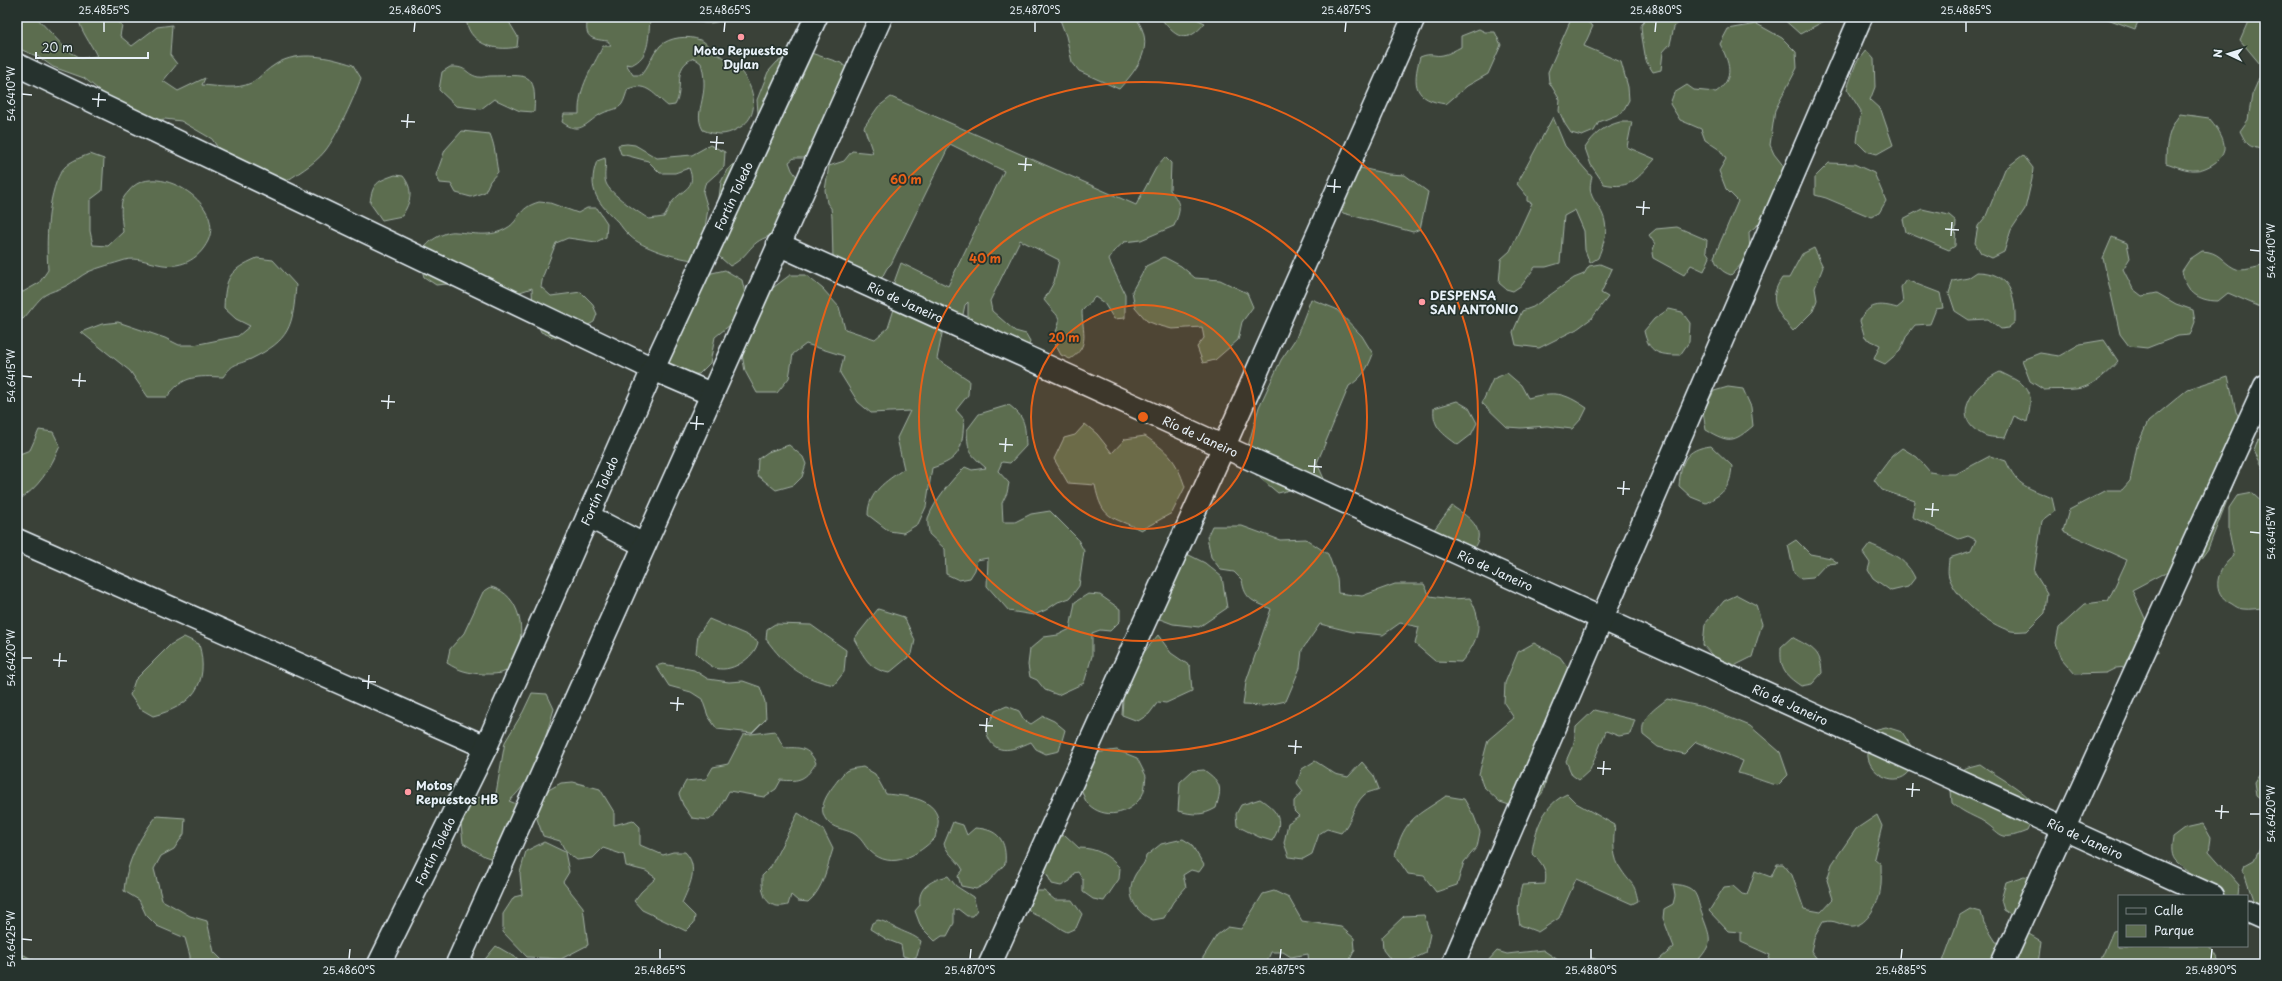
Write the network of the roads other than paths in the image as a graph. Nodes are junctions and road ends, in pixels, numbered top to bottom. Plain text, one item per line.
1 (816, 17) edge
2 (1414, 17) edge
3 (1861, 17) edge
4 (880, 18) edge
5 (17, 65) edge
6 (778, 244) junction
7 (653, 369) junction
8 (2265, 386) edge
9 (711, 394) junction
10 (1224, 446) junction
11 (588, 516) junction
12 (17, 540) edge
13 (644, 545) junction
14 (1603, 620) junction
15 (486, 746) junction
16 (2064, 830) junction
17 (2210, 895) edge
18 (2248, 911) edge
19 (2265, 919) edge
20 (380, 964) edge
21 (457, 964) edge
22 (990, 964) edge
23 (1453, 964) edge
24 (2002, 964) edge

1 - 7 street, Fortín Toledo
2 - 10 street
3 - 14 street
4 - 6 street
5 - 7 street
6 - 9 street
6 - 10 street, Río de Janeiro
7 - 9 street
7 - 11 street, Fortín Toledo
8 - 16 street
9 - 13 street
10 - 14 street, Río de Janeiro
10 - 22 street
11 - 13 street
11 - 15 street, Fortín Toledo
12 - 15 street
13 - 21 street
14 - 16 street, Río de Janeiro
14 - 23 street
15 - 20 street, Fortín Toledo
16 - 17 street, Río de Janeiro
16 - 24 street
18 - 19 street

